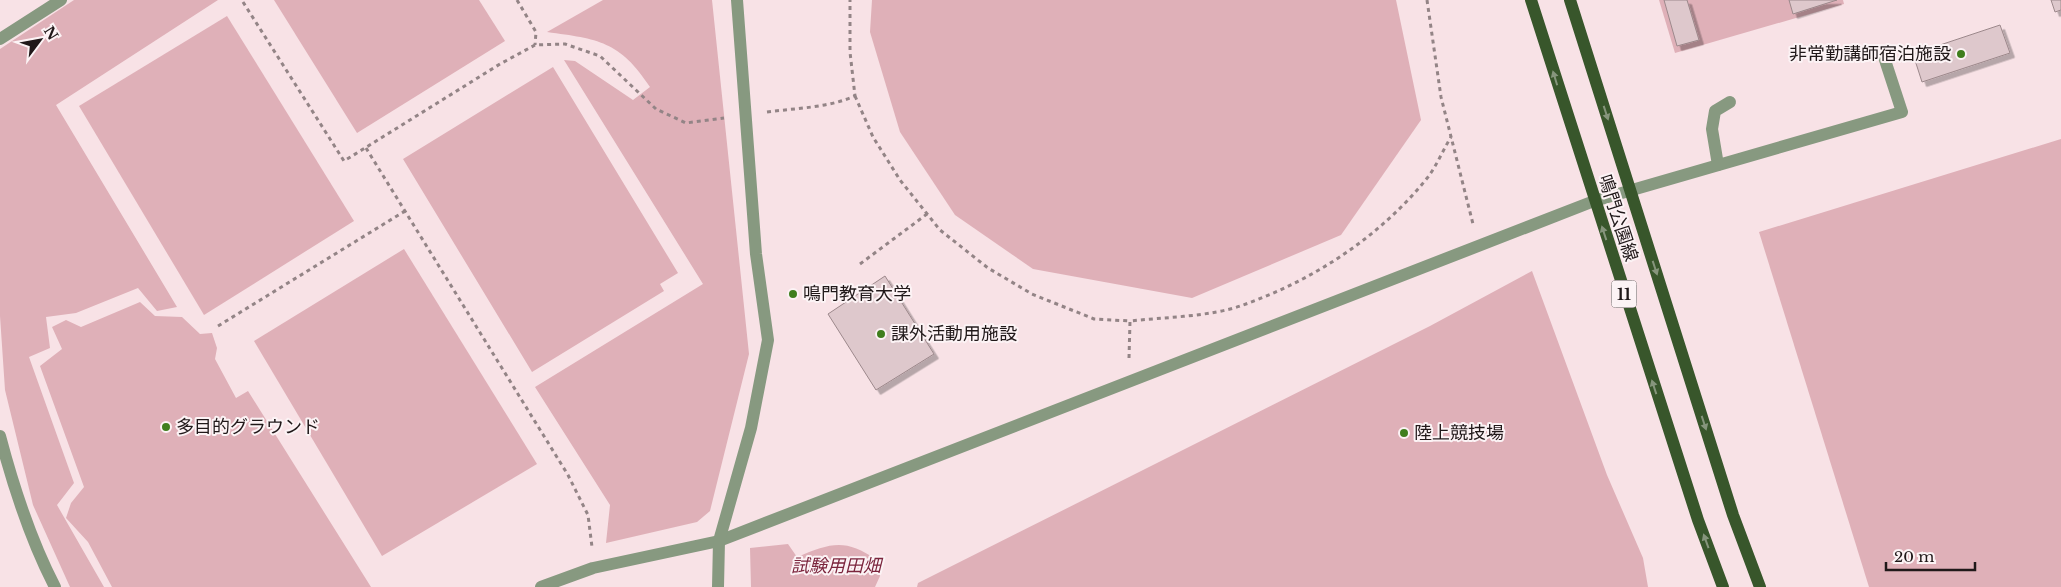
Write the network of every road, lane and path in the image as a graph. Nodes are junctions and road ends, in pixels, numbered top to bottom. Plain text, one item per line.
1 (61, 0) edge
2 (517, 0) edge
3 (737, 0) edge
4 (850, 0) edge
5 (1427, 0) edge
6 (1531, 0) edge
7 (1570, 0) edge
8 (243, 2) dead end
9 (0, 39) edge
10 (535, 45) junction
11 (1884, 57) dead end
12 (855, 96) junction
13 (1730, 102) dead end
14 (746, 114) junction
15 (1451, 137) junction
16 (366, 148) junction
17 (1718, 165) junction
18 (1631, 192) junction
19 (1594, 201) junction
20 (405, 211) junction
21 (927, 214) junction
22 (1478, 246) junction
23 (860, 264) dead end
24 (1130, 321) junction
25 (218, 326) dead end
26 (1128, 382) junction
27 (0, 436) edge
28 (719, 541) junction
29 (593, 568) junction
30 (55, 587) edge
31 (541, 587) edge
32 (718, 587) edge
33 (1723, 587) edge
34 (1760, 587) edge

1 - 9 lane
2 - 10 path
3 - 14 lane
4 - 12 path
5 - 15 path
19 -> 6 main road, 鳴門公園線 / 11
7 -> 18 main road, 鳴門公園線 / 11
8 - 16 path
10 - 14 path
10 - 16 path
11 - 17 lane
12 - 14 path
12 - 21 path
13 - 17 lane
14 - 28 lane
15 - 22 path
15 - 24 path
16 - 20 path
17 - 18 lane
18 - 19 lane
18 -> 34 main road, 鳴門公園線 / 11
19 - 22 lane
33 -> 19 main road, 鳴門公園線 / 11
20 - 25 path
20 - 29 path
21 - 23 path
21 - 24 path
22 - 26 lane
24 - 26 path
26 - 28 lane
27 - 30 lane
28 - 29 lane
28 - 32 lane
29 - 31 lane

